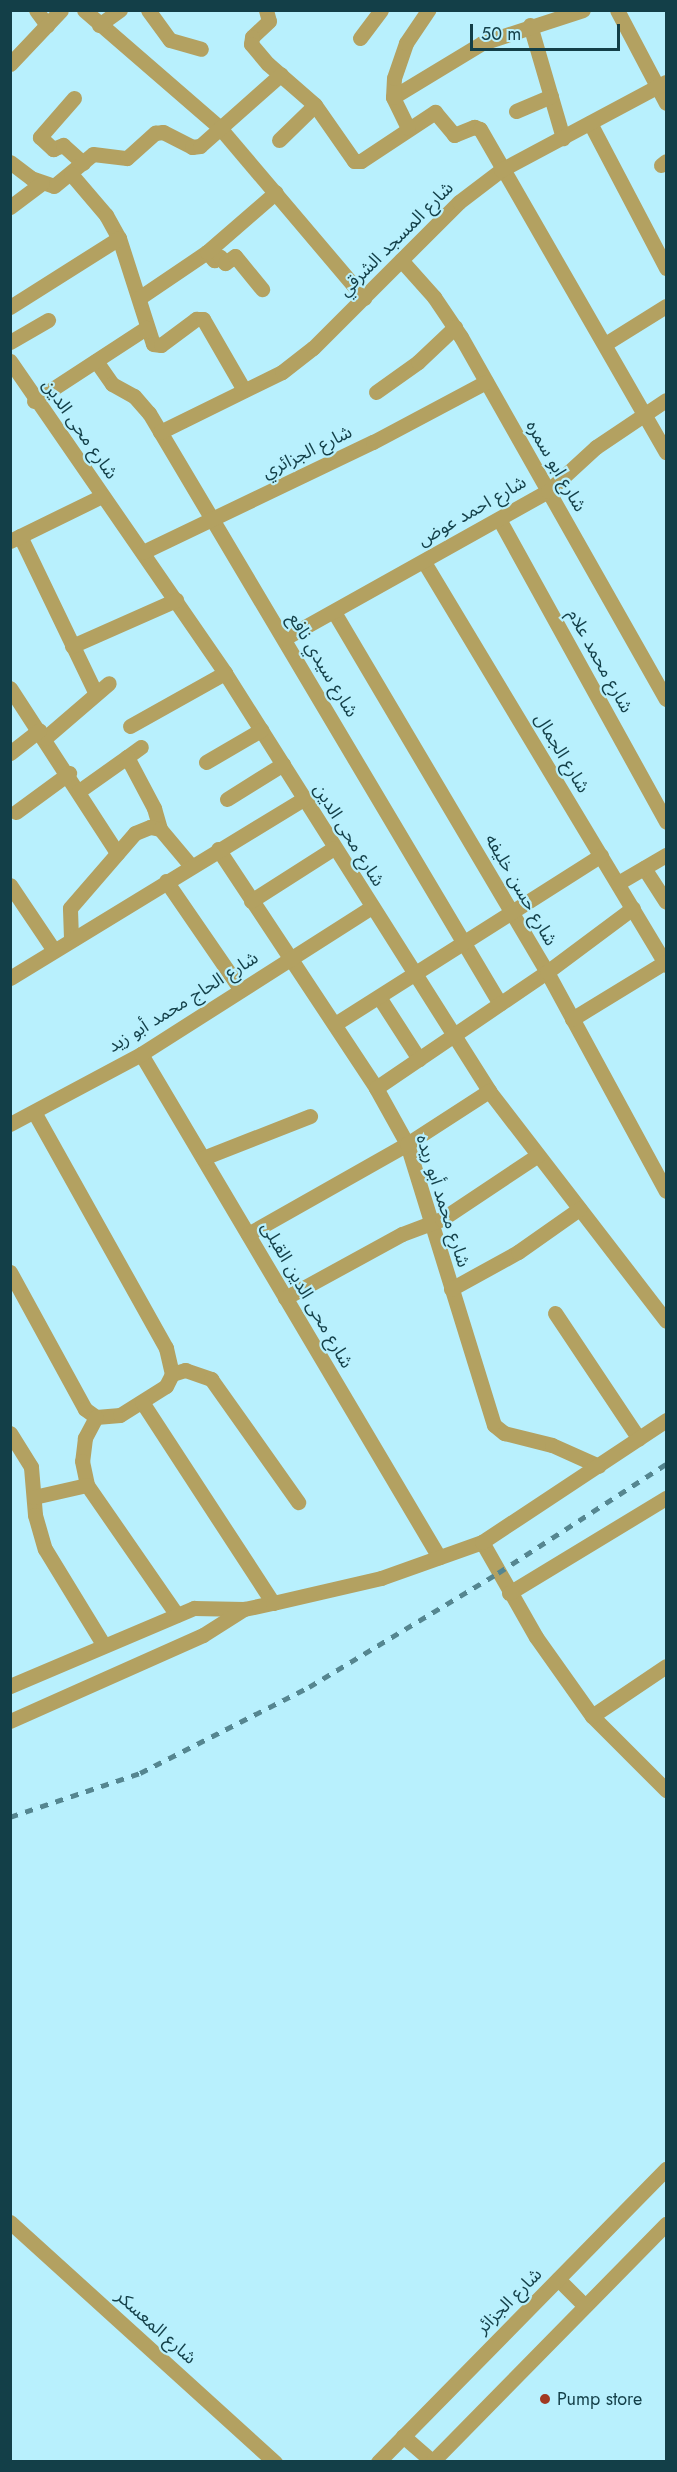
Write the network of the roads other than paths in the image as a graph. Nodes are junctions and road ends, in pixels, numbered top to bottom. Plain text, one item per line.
1 (36, 10) edge
2 (61, 10) edge
3 (84, 10) edge
4 (120, 10) edge
5 (148, 10) edge
6 (266, 10) edge
7 (381, 10) edge
8 (428, 10) edge
9 (583, 10) edge
10 (617, 10) edge
11 (47, 25) junction
12 (99, 25) junction
13 (530, 25) junction
14 (360, 38) dead end
15 (201, 49) dead end
16 (10, 64) edge
17 (281, 74) junction
18 (662, 85) edge
19 (551, 96) junction
20 (393, 97) junction
21 (74, 98) dead end
22 (666, 103) edge
23 (315, 105) junction
24 (516, 111) dead end
25 (590, 123) junction
26 (220, 128) junction
27 (408, 128) junction
28 (563, 138) junction
29 (279, 140) dead end
30 (10, 162) edge
31 (83, 163) junction
32 (501, 170) junction
33 (71, 174) junction
34 (42, 183) junction
35 (276, 192) junction
36 (10, 207) edge
37 (119, 238) junction
38 (207, 252) junction
39 (401, 260) junction
40 (666, 268) edge
41 (262, 289) dead end
42 (139, 298) junction
43 (364, 298) junction
44 (666, 306) edge
45 (10, 307) edge
46 (48, 320) dead end
47 (455, 327) junction
48 (146, 328) junction
49 (10, 342) edge
50 (605, 344) junction
51 (10, 361) edge
52 (96, 361) junction
53 (486, 382) junction
54 (244, 390) junction
55 (376, 392) dead end
56 (666, 400) edge
57 (34, 401) junction
58 (645, 414) junction
59 (160, 432) junction
60 (666, 452) edge
61 (548, 491) junction
62 (102, 496) junction
63 (211, 518) junction
64 (499, 519) junction
65 (15, 538) edge
66 (143, 552) junction
67 (424, 562) junction
68 (176, 600) junction
69 (334, 612) junction
70 (285, 638) junction
71 (72, 646) junction
72 (225, 673) junction
73 (109, 682) dead end
74 (10, 688) edge
75 (96, 694) junction
76 (666, 699) edge
77 (129, 726) dead end
78 (261, 730) junction
79 (42, 734) junction
80 (141, 747) dead end
81 (10, 753) edge
82 (127, 758) junction
83 (206, 762) dead end
84 (283, 764) junction
85 (69, 773) junction
86 (79, 791) junction
87 (227, 799) dead end
88 (303, 799) junction
89 (16, 812) dead end
90 (666, 822) edge
91 (160, 829) junction
92 (334, 848) junction
93 (218, 849) junction
94 (117, 853) junction
95 (601, 855) junction
96 (666, 855) edge
97 (190, 866) junction
98 (644, 868) junction
99 (166, 881) junction
100 (618, 883) junction
101 (10, 885) edge
102 (251, 901) junction
103 (666, 902) edge
104 (372, 907) junction
105 (633, 908) junction
106 (512, 913) junction
107 (72, 938) junction
108 (464, 943) junction
109 (53, 949) junction
110 (290, 958) junction
111 (666, 963) edge
112 (547, 972) junction
113 (413, 976) junction
114 (10, 978) edge
115 (241, 990) junction
116 (379, 997) junction
117 (500, 1004) junction
118 (572, 1019) junction
119 (335, 1024) junction
120 (452, 1037) junction
121 (141, 1053) junction
122 (419, 1059) junction
123 (376, 1088) junction
124 (489, 1091) junction
125 (34, 1112) junction
126 (310, 1116) dead end
127 (10, 1124) edge
128 (407, 1144) junction
129 (538, 1155) junction
130 (203, 1158) junction
131 (666, 1191) edge
132 (579, 1209) junction
133 (430, 1224) junction
134 (248, 1234) junction
135 (10, 1272) edge
136 (451, 1289) junction
137 (285, 1298) junction
138 (555, 1312) dead end
139 (666, 1321) edge
140 (172, 1374) junction
141 (142, 1402) junction
142 (96, 1417) junction
143 (666, 1420) edge
144 (10, 1433) edge
145 (639, 1439) junction
146 (599, 1466) junction
147 (87, 1485) junction
148 (34, 1497) junction
149 (666, 1497) edge
150 (298, 1502) dead end
151 (482, 1542) junction
152 (439, 1557) junction
153 (509, 1593) junction
154 (273, 1603) junction
155 (244, 1609) junction
156 (177, 1615) junction
157 (103, 1644) junction
158 (666, 1666) edge
159 (10, 1686) edge
160 (592, 1716) junction
161 (10, 1721) edge
162 (666, 1790) edge
163 (666, 2169) edge
164 (10, 2222) edge
165 (666, 2224) edge
166 (558, 2279) junction
167 (585, 2306) junction
168 (403, 2436) junction
169 (432, 2461) edge
170 (275, 2462) edge
171 (378, 2462) edge

1 - 11 street
2 - 11 street
3 - 12 street
4 - 12 street
5 - 15 street
6 - 17 street
7 - 14 street
8 - 20 street
9 - 13 street
10 - 18 street
11 - 16 street
12 - 26 street
13 - 19 street
13 - 20 street
17 - 23 street
17 - 26 street
18 - 22 street
18 - 25 street, شارع المسجد الشرقي
19 - 24 street
19 - 28 street
20 - 27 street
21 - 31 street
23 - 27 street
23 - 29 street
25 - 28 street, شارع المسجد الشرقي
25 - 40 street
26 - 31 street
26 - 35 street
27 - 32 street
28 - 32 street, شارع المسجد الشرقي
30 - 34 street
31 - 33 street
32 - 39 street, شارع المسجد الشرقي
32 - 50 street
33 - 34 street
33 - 37 street
34 - 36 street
35 - 38 street
35 - 43 street
37 - 42 street
37 - 45 street
38 - 41 street
38 - 42 street
39 - 43 street, شارع المسجد الشرقي
39 - 47 street, شارع ابو سمره
42 - 48 street
43 - 54 street, شارع المسجد الشرقي
44 - 50 street
46 - 49 street
47 - 53 street, شارع ابو سمره
47 - 55 street
48 - 52 street
48 - 54 street
50 - 58 street
51 - 57 street, شارع محى الدين
52 - 57 street
52 - 59 street, شارع سيدي نافع
53 - 61 street, شارع ابو سمره
53 - 63 street, شارع الجزائري
54 - 59 street, شارع المسجد الشرقي
56 - 58 street, شارع احمد عوض
57 - 62 street, شارع محى الدين
58 - 60 street
58 - 61 street, شارع احمد عوض
59 - 63 street, شارع سيدي نافع
61 - 64 street, شارع احمد عوض
61 - 76 street, شارع ابو سمره
62 - 65 street
62 - 66 street, شارع محى الدين
63 - 66 street, شارع الجزائري
63 - 70 street, شارع سيدي نافع
64 - 67 street, شارع احمد عوض
64 - 90 street, شارع محمد علام
65 - 71 street
66 - 68 street, شارع محى الدين
67 - 69 street, شارع احمد عوض
67 - 95 street, شارع الجمال
68 - 71 street
68 - 72 street, شارع محى الدين
69 - 70 street, شارع احمد عوض
69 - 106 street, شارع حسن خليفه
70 - 108 street, شارع سيدي نافع
71 - 75 street
72 - 77 street
72 - 78 street, شارع محى الدين
73 - 75 street
74 - 79 street
75 - 79 street
78 - 83 street
78 - 84 street, شارع محى الدين
79 - 81 street
79 - 85 street
80 - 82 street
82 - 86 street
82 - 91 street
84 - 87 street
84 - 88 street, شارع محى الدين
85 - 86 street
85 - 89 street
86 - 94 street
88 - 92 street, شارع محى الدين
88 - 93 street
91 - 94 street
91 - 97 street
92 - 102 street
92 - 104 street, شارع محى الدين
93 - 97 street
93 - 102 street, شارع محمد أبو ريده
94 - 107 street
95 - 100 street, شارع الجمال
95 - 106 street
96 - 98 street
97 - 99 street
98 - 100 street
98 - 103 street
99 - 107 street
99 - 115 street
100 - 105 street, شارع الجمال
101 - 109 street
102 - 110 street, شارع محمد أبو ريده
104 - 110 street, شارع الحاج محمد أبو زيد
104 - 113 street, شارع محى الدين
105 - 111 street, شارع الجمال
105 - 112 street
106 - 108 street
106 - 112 street, شارع حسن خليفه
107 - 109 street
108 - 113 street
108 - 117 street, شارع سيدي نافع
109 - 114 street
110 - 115 street, شارع الحاج محمد أبو زيد
110 - 119 street, شارع محمد أبو ريده
111 - 118 street
112 - 117 street
112 - 118 street, شارع حسن خليفه
113 - 116 street
113 - 120 street, شارع محى الدين
115 - 121 street, شارع الحاج محمد أبو زيد
116 - 119 street
116 - 122 street
117 - 120 street
118 - 131 street, شارع حسن خليفه
119 - 123 street, شارع محمد أبو ريده
120 - 122 street
120 - 124 street, شارع محى الدين
121 - 125 street, شارع الحاج محمد أبو زيد
121 - 130 street, شارع محى الدين القبلى
122 - 123 street
123 - 128 street, شارع محمد أبو ريده
124 - 128 street
124 - 129 street, شارع محى الدين
125 - 127 street, شارع الحاج محمد أبو زيد
125 - 140 street
126 - 130 street
128 - 133 street, شارع محمد أبو ريده
128 - 134 street
129 - 132 street, شارع محى الدين
129 - 133 street
130 - 134 street, شارع محى الدين القبلى
132 - 136 street
132 - 139 street, شارع محى الدين
133 - 136 street, شارع محمد أبو ريده
133 - 137 street
134 - 137 street, شارع محى الدين القبلى
135 - 142 street
136 - 146 street, شارع محمد أبو ريده
137 - 152 street, شارع محى الدين القبلى
138 - 145 street
140 - 141 street
140 - 150 street
141 - 142 street
141 - 154 street
142 - 147 street
143 - 145 street
144 - 148 street
145 - 146 street
146 - 151 street
147 - 148 street
147 - 156 street
148 - 157 street
149 - 153 street
151 - 152 street
151 - 153 street
152 - 154 street
153 - 160 street
154 - 155 street
155 - 156 street
155 - 161 street
156 - 157 street
157 - 159 street
158 - 160 street
160 - 162 street
163 - 166 street, شارع الجزائر
164 - 170 street, شارع المعسكر
165 - 167 street
166 - 167 street
166 - 168 street, شارع الجزائر
167 - 169 street
168 - 169 street
168 - 171 street, شارع الجزائر

